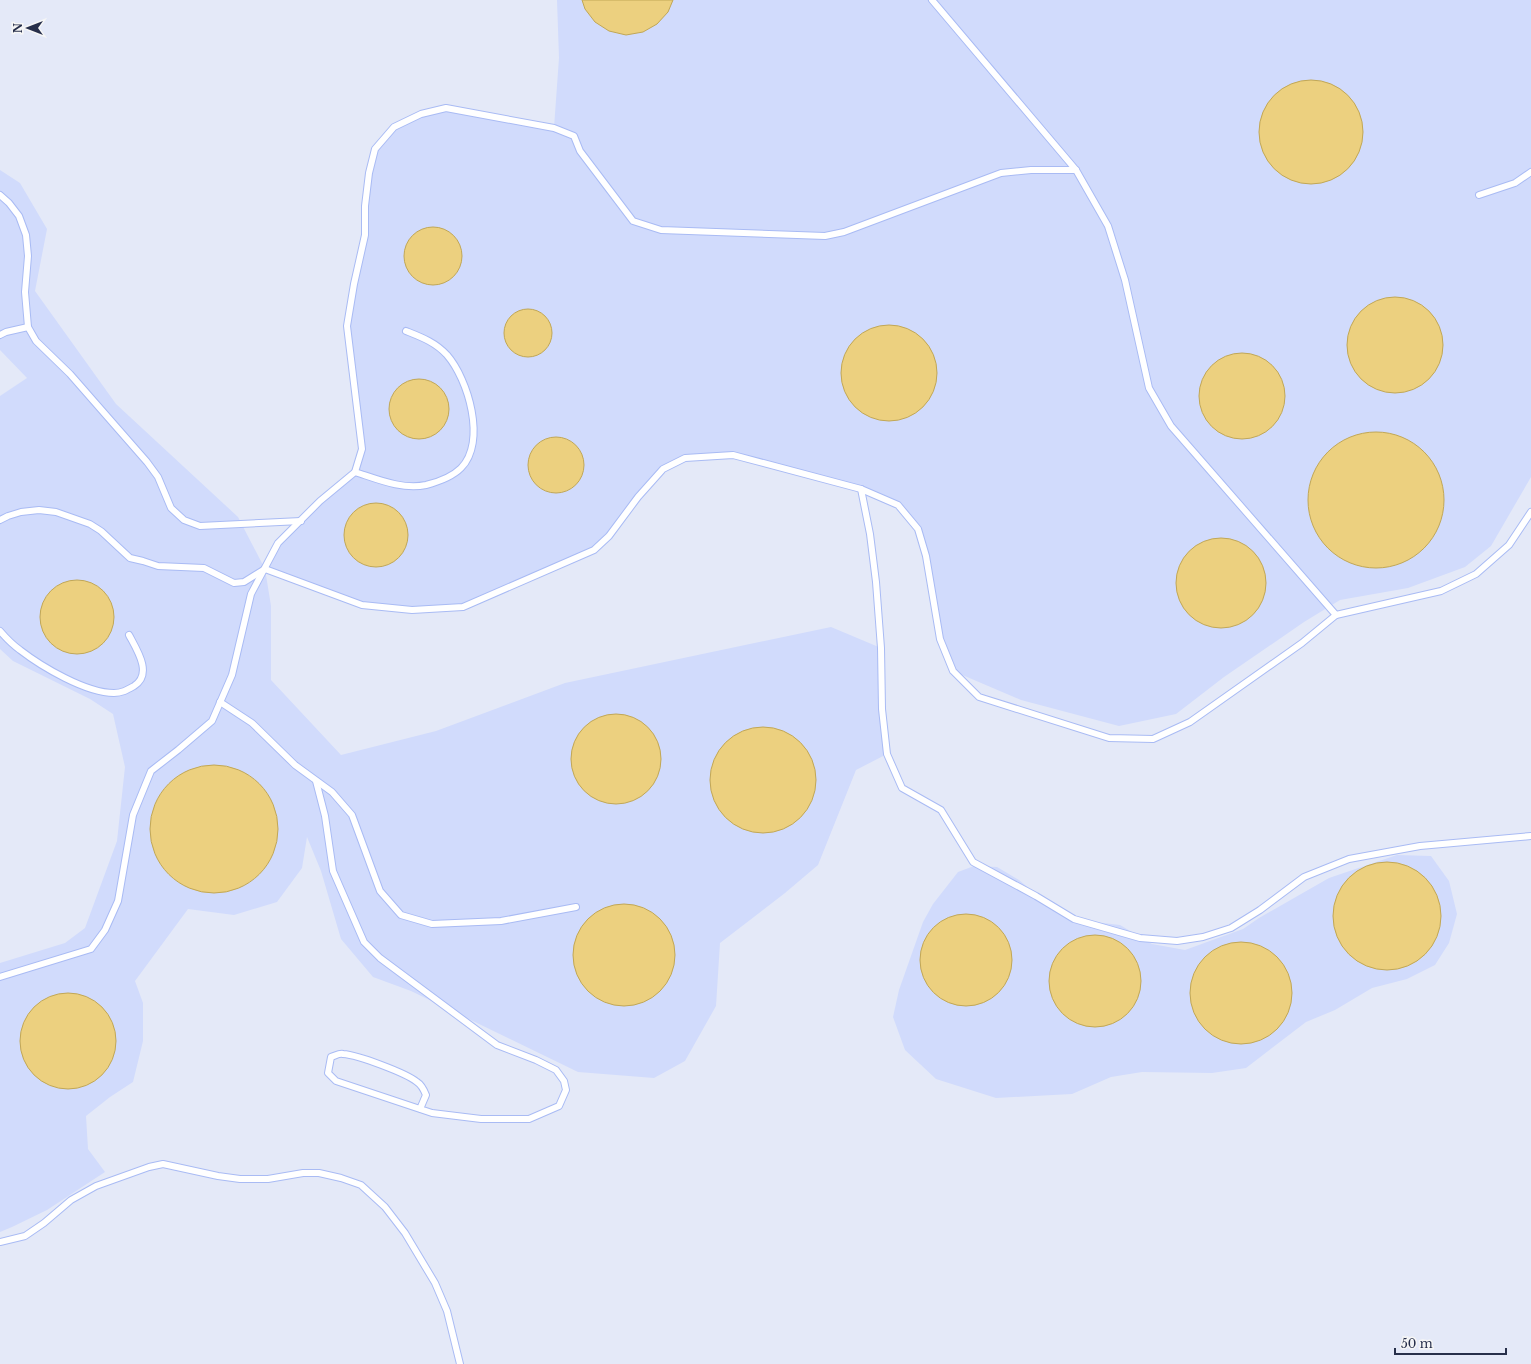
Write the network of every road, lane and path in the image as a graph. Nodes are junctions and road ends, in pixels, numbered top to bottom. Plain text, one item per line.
1 (932, 0) edge
2 (1076, 170) junction
3 (1531, 172) edge
4 (0, 195) edge
5 (1479, 195) dead end
6 (28, 327) junction
7 (406, 331) dead end
8 (0, 335) edge
9 (355, 472) junction
10 (861, 490) junction
11 (1531, 512) edge
12 (0, 520) edge
13 (301, 521) junction
14 (265, 569) junction
15 (1336, 615) junction
16 (0, 631) edge
17 (129, 635) dead end
18 (220, 702) junction
19 (316, 781) junction
20 (1531, 836) edge
21 (576, 907) dead end
22 (0, 977) edge
23 (420, 1109) junction
24 (0, 1242) edge
25 (460, 1364) edge

1 - 2 lane
2 - 9 lane
2 - 15 lane
3 - 5 lane
4 - 6 lane
6 - 8 lane
6 - 13 lane
7 - 9 lane
9 - 13 lane
10 - 14 lane
10 - 15 lane
10 - 20 lane
11 - 15 lane
12 - 14 lane
13 - 14 lane
14 - 18 lane
16 - 17 lane
18 - 19 lane
18 - 22 lane
19 - 21 lane
19 - 23 lane
23 - 23 lane
24 - 25 lane

